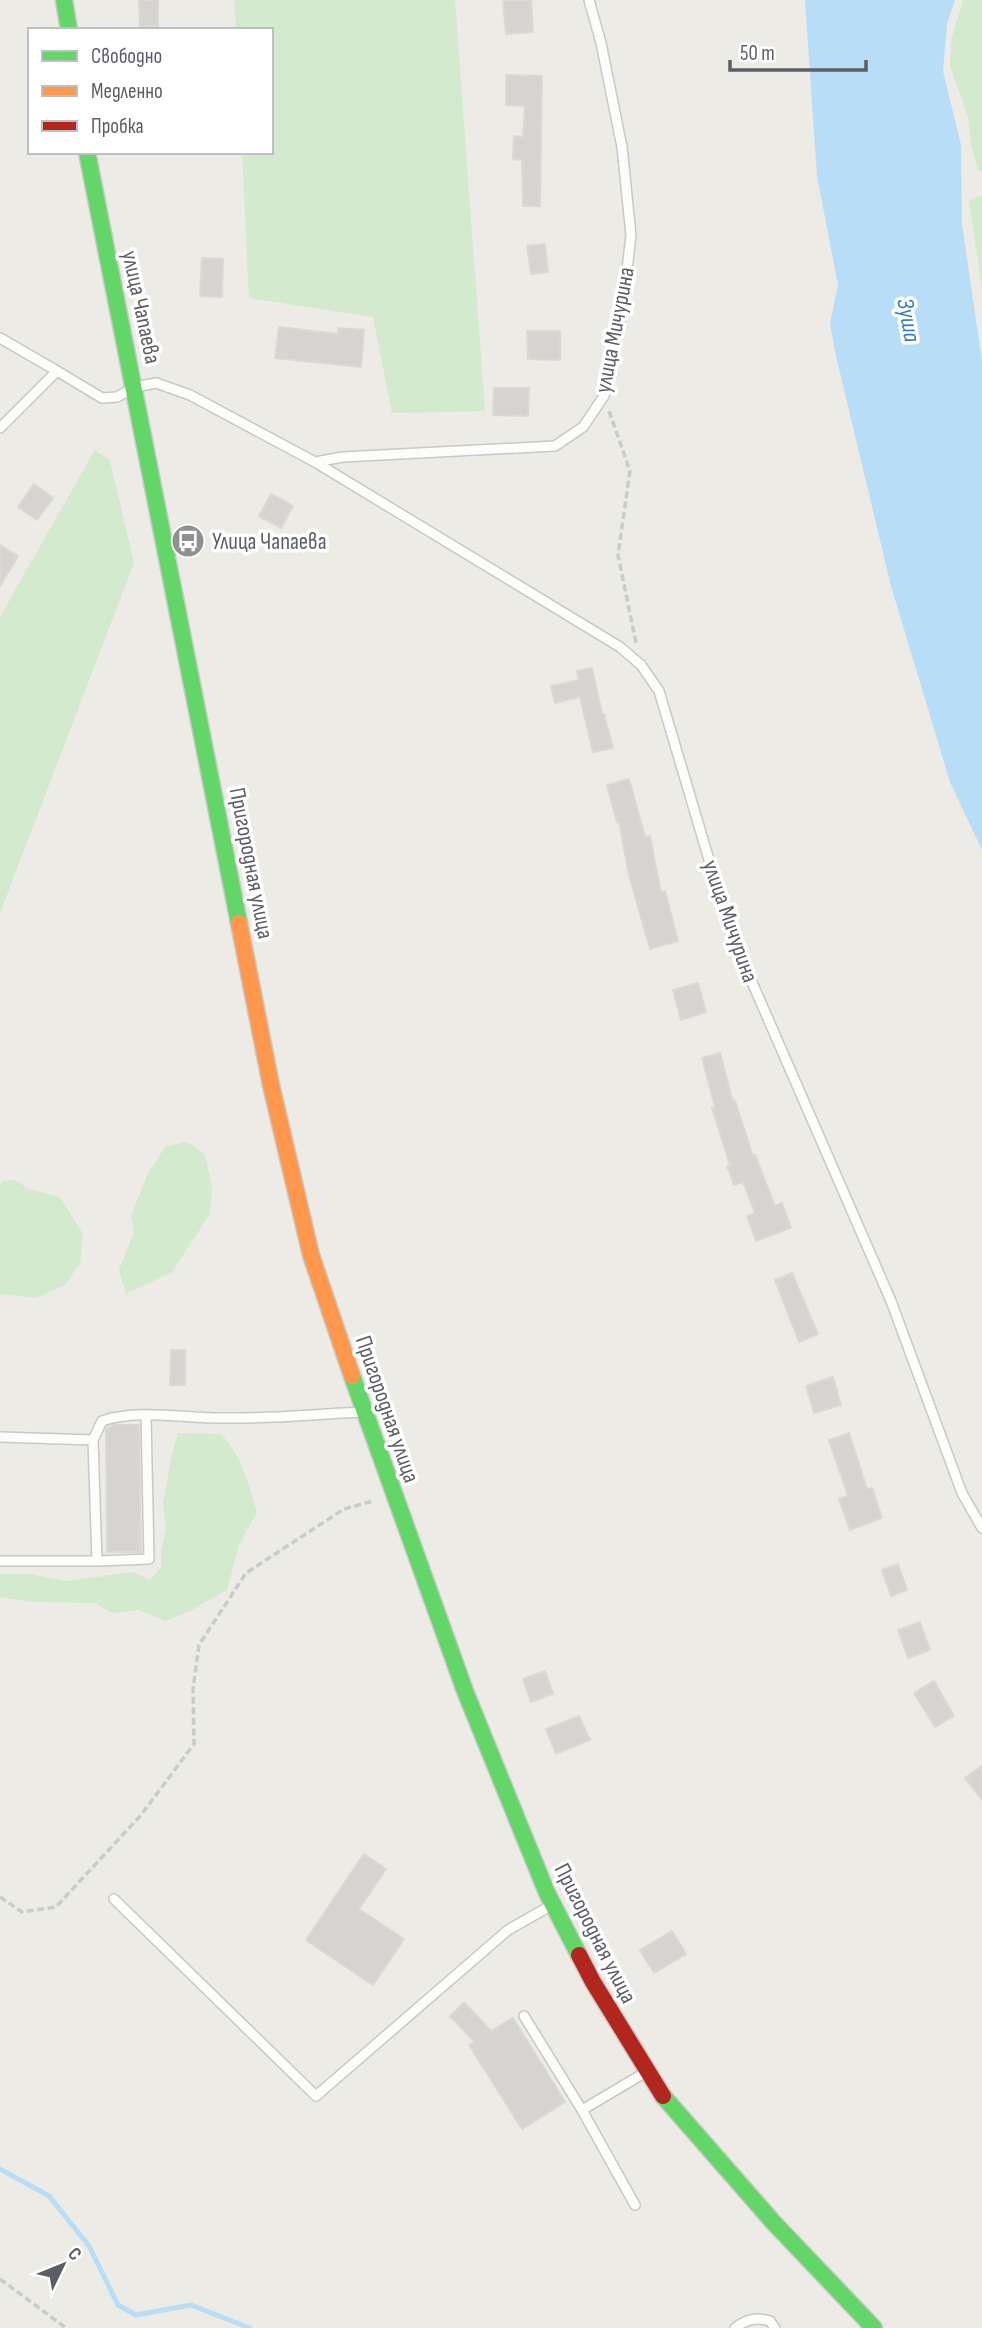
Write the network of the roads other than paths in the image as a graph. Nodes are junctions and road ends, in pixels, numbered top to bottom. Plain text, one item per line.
1 (64, 0) edge
2 (589, 0) edge
3 (69, 28) edge
4 (87, 154) edge
5 (0, 338) edge
6 (57, 371) junction
7 (135, 387) junction
8 (0, 428) edge
9 (315, 462) junction
10 (364, 1412) junction
11 (146, 1416) junction
12 (0, 1437) edge
13 (93, 1440) junction
14 (982, 1528) edge
15 (0, 1561) edge
16 (97, 1561) junction
17 (114, 1899) dead end
18 (553, 1905) junction
19 (524, 2016) dead end
20 (647, 2071) junction
21 (582, 2110) junction
22 (635, 2205) dead end
23 (735, 2328) edge
24 (775, 2328) edge
25 (874, 2328) edge

1 - 3 street
2 - 9 lane, улица Мичурина
4 - 7 street, улица Чапаева
5 - 6 lane, улица Чапаева
6 - 7 lane, улица Чапаева
6 - 8 lane
7 - 9 lane, улица Мичурина
7 - 10 street, Пригородная улица
9 - 14 lane, улица Мичурина
10 - 11 lane
10 - 18 street, Пригородная улица
11 - 13 lane
11 - 16 lane
12 - 13 lane
13 - 16 lane
15 - 16 lane
17 - 18 lane
18 - 20 street, Пригородная улица
19 - 21 lane
20 - 21 lane
20 - 25 street, Пригородная улица
21 - 22 lane
23 - 24 lane

